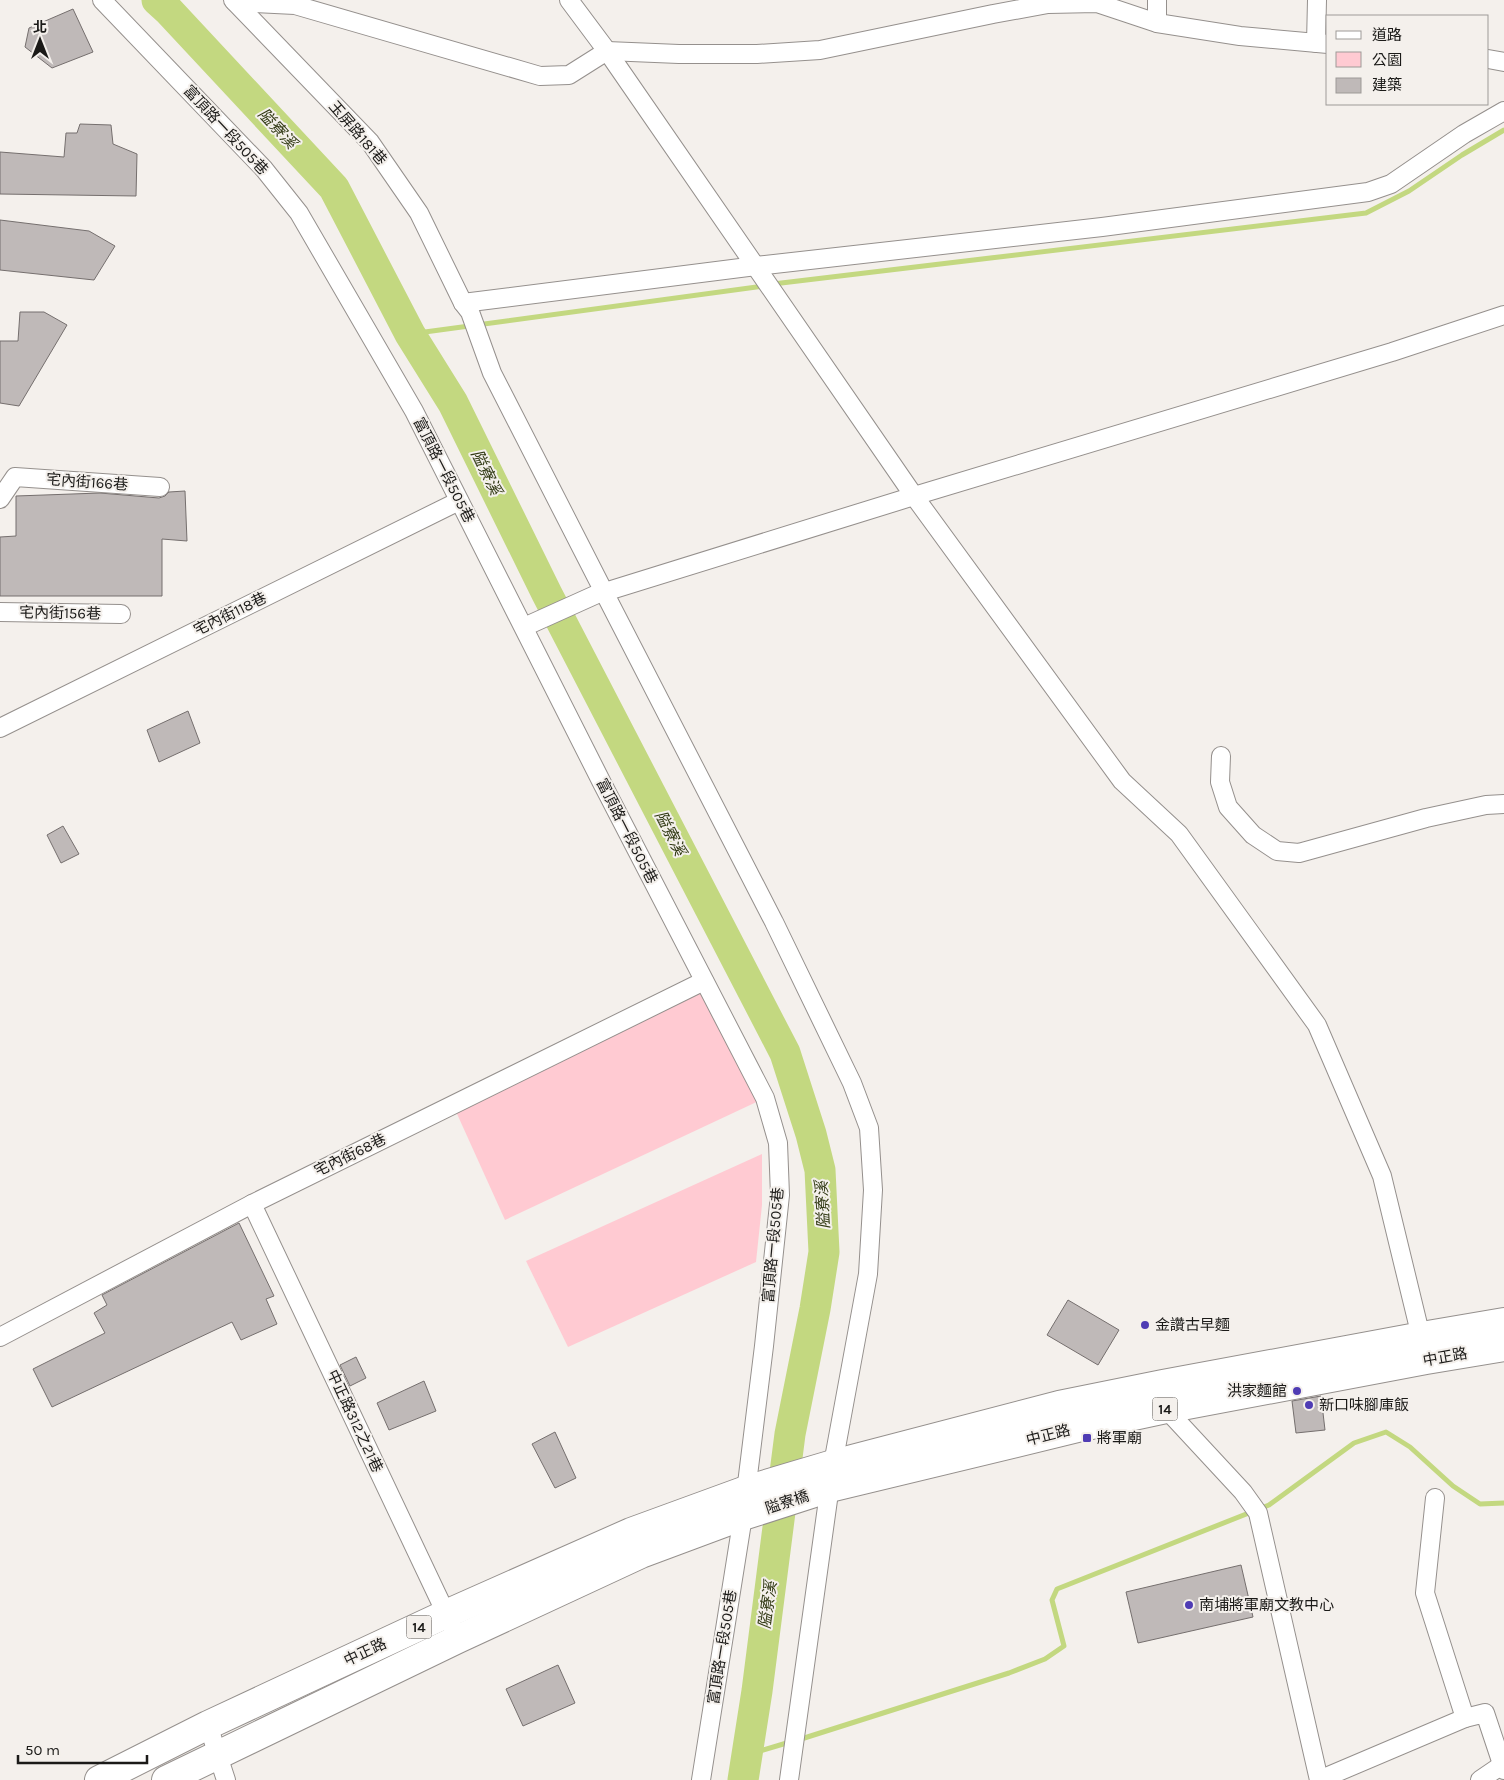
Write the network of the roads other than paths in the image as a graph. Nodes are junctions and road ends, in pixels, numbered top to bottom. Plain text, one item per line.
1 (102, 0) edge
2 (569, 0) edge
3 (1158, 0) edge
4 (1317, 0) edge
5 (234, 1) edge
6 (1157, 23) junction
7 (1322, 44) edge
8 (607, 51) junction
9 (1489, 59) edge
10 (1504, 62) edge
11 (1504, 111) edge
12 (758, 269) junction
13 (466, 308) junction
14 (1504, 314) edge
15 (160, 487) dead end
16 (914, 496) junction
17 (0, 499) edge
18 (459, 501) junction
19 (599, 594) junction
20 (0, 612) edge
21 (121, 614) dead end
22 (529, 625) junction
23 (0, 728) edge
24 (1221, 756) dead end
25 (1504, 804) edge
26 (704, 981) junction
27 (252, 1204) junction
28 (1504, 1322) edge
29 (0, 1337) edge
30 (1504, 1347) edge
31 (1424, 1348) junction
32 (1165, 1396) junction
33 (832, 1476) junction
34 (1435, 1498) dead end
35 (744, 1503) junction
36 (446, 1614) junction
37 (458, 1638) junction
38 (1465, 1718) junction
39 (208, 1725) junction
40 (218, 1754) junction
41 (1503, 1768) edge
42 (100, 1780) edge
43 (166, 1780) edge
44 (226, 1780) edge
45 (701, 1780) edge
46 (789, 1780) edge
47 (1319, 1780) edge
48 (1480, 1780) edge

1 - 18 street, 富頂路一段505巷
2 - 8 street
3 - 6 street
4 - 7 street
5 - 8 street
5 - 13 street, 玉屏路181巷
6 - 7 street
6 - 8 street
8 - 12 street
9 - 10 street
11 - 12 street
12 - 13 street
12 - 16 street
13 - 19 street, 玉屏路181巷
14 - 16 street
15 - 17 street, 宅內街166巷
16 - 19 street
16 - 31 street
18 - 22 street, 富頂路一段505巷
18 - 23 street, 宅內街118巷
19 - 22 street
19 - 33 street, 玉屏路181巷
20 - 21 street, 宅內街156巷
22 - 26 street, 富頂路一段505巷
24 - 25 street
26 - 27 street, 宅內街68巷
26 - 35 street, 富頂路一段505巷
27 - 29 street, 宅內街68巷
27 - 36 street, 中正路312之21巷
28 - 31 main road, 中正路 / 14
30 - 31 main road, 中正路 / 14
31 - 32 main road, 中正路 / 14
32 - 33 main road, 中正路 / 14
32 - 47 street
33 - 35 main road, 隘寮橋 / 14
33 - 46 street, 玉屏路181巷
34 - 38 street
35 - 36 main road, 中正路 / 14
35 - 37 main road, 中正路 / 14
35 - 45 street, 富頂路一段505巷
36 - 37 street, 中正路312之21巷
36 - 39 main road, 中正路 / 14
37 - 40 main road, 中正路 / 14
38 - 41 street
38 - 47 street
39 - 40 street
39 - 42 main road, 中正路 / 14
40 - 43 main road, 中正路 / 14
40 - 44 street
41 - 48 street

